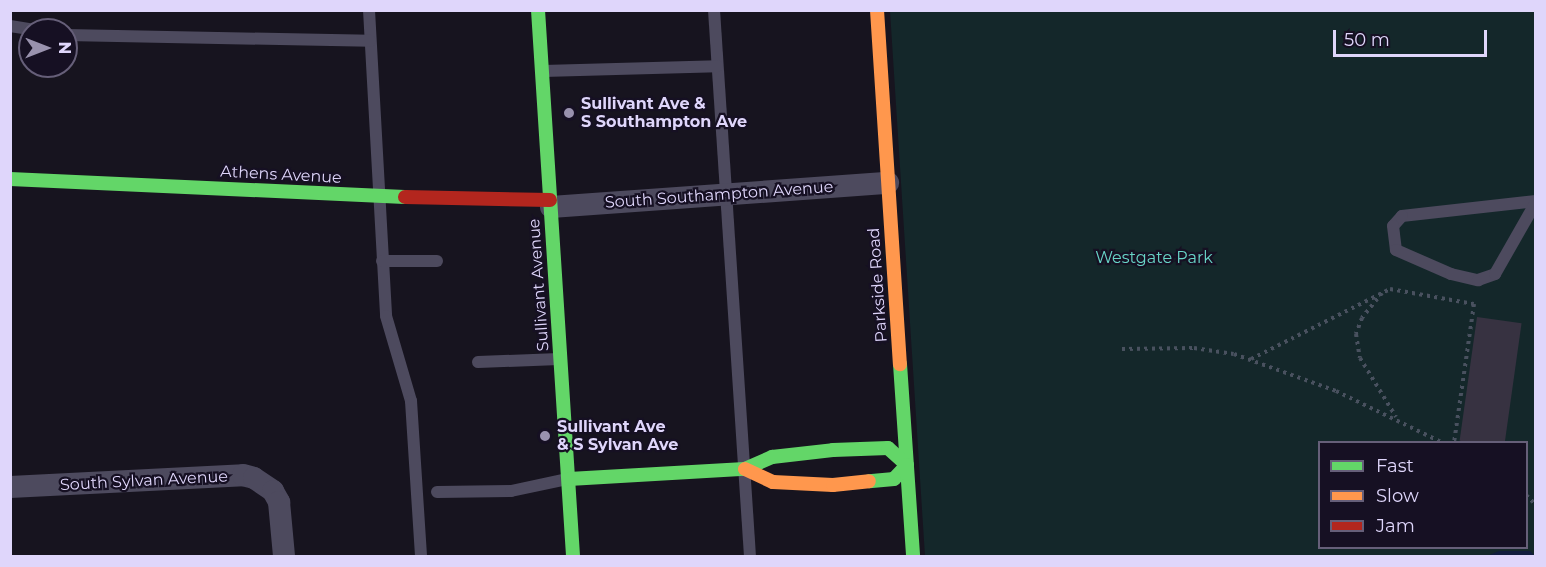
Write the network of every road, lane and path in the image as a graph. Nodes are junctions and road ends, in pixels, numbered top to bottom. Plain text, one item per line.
1 (369, 10) edge
2 (538, 10) edge
3 (714, 10) edge
4 (877, 10) edge
5 (78, 35) edge
6 (370, 41) junction
7 (717, 66) junction
8 (542, 71) junction
9 (10, 179) edge
10 (888, 183) junction
11 (725, 194) junction
12 (379, 196) junction
13 (1536, 202) edge
14 (551, 203) junction
15 (382, 261) junction
16 (437, 261) dead end
17 (1382, 292) junction
18 (1122, 349) dead end
19 (560, 359) junction
20 (1251, 359) junction
21 (478, 362) dead end
22 (1396, 418) junction
23 (1439, 441) edge
24 (1454, 441) edge
25 (907, 465) junction
26 (745, 469) junction
27 (569, 479) junction
28 (10, 488) edge
29 (437, 492) dead end
30 (284, 556) edge
31 (421, 556) edge
32 (573, 556) edge
33 (750, 556) edge
34 (913, 556) edge

1 - 6 lane
2 - 8 street, Sullivant Avenue
3 - 7 lane
4 - 10 street, Parkside Road
5 - 6 lane
6 - 12 lane
7 - 8 lane
7 - 11 lane
8 - 14 street, Sullivant Avenue
9 - 12 street, Athens Avenue
10 - 11 street, South Southampton Avenue
10 - 25 street, Parkside Road
11 - 14 street, South Southampton Avenue
11 - 26 lane
12 - 14 street, Athens Avenue
12 - 15 lane
13 - 13 lane
14 - 19 street, Sullivant Avenue
15 - 16 lane
15 - 31 lane
17 - 20 path
17 - 22 path
17 - 24 path
18 - 20 path
19 - 21 lane
19 - 27 street, Sullivant Avenue
20 - 22 path
22 - 23 path
25 - 26 street
25 - 26 street
25 - 34 street, Parkside Road
26 - 27 street
26 - 33 lane
27 - 29 lane
27 - 32 street, Sullivant Avenue
28 - 30 street, South Sylvan Avenue

